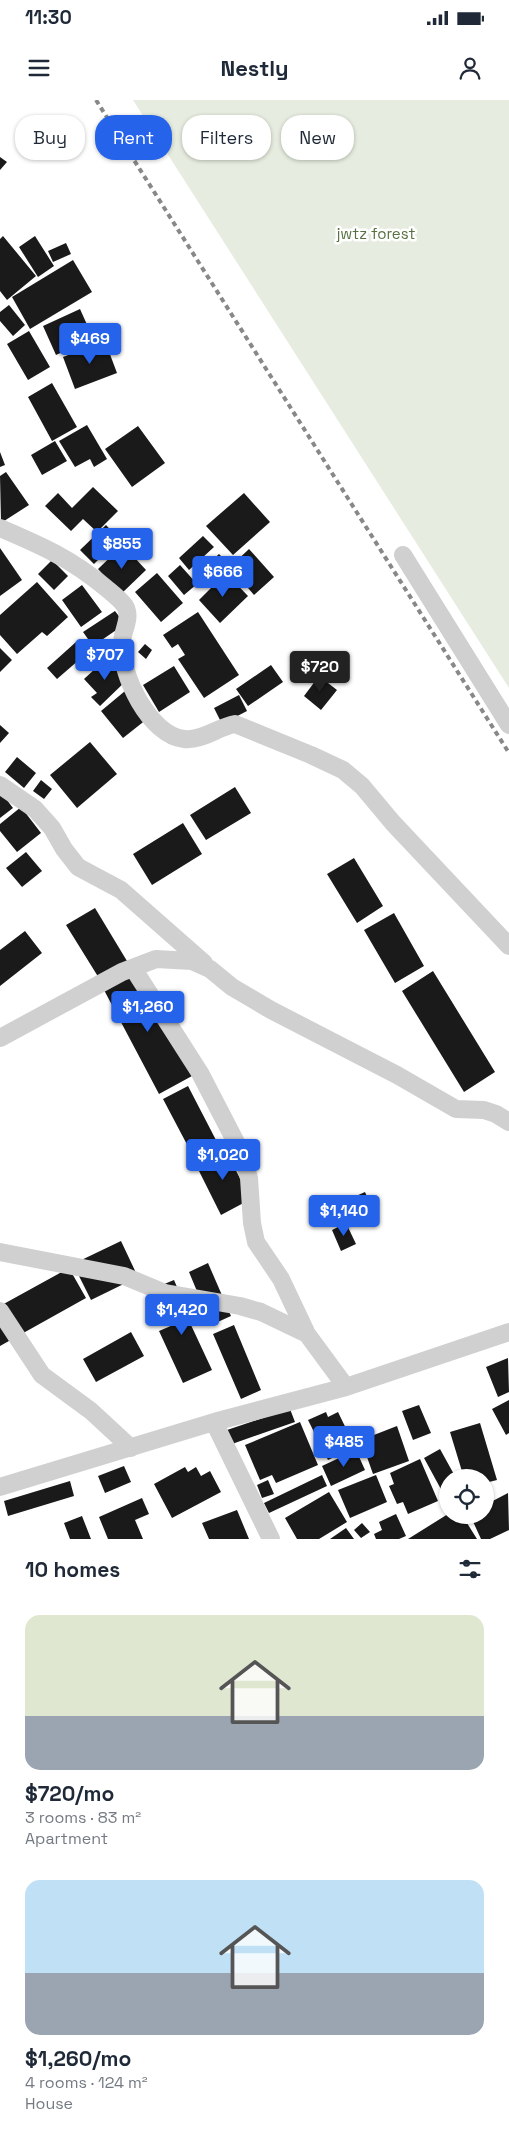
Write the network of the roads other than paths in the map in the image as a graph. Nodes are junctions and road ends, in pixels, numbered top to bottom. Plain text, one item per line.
1 (0, 528) edge
2 (403, 555) dead end
3 (509, 725) edge
4 (0, 785) edge
5 (509, 946) edge
6 (133, 968) junction
7 (210, 969) junction
8 (0, 1038) edge
9 (509, 1122) edge
10 (0, 1252) edge
11 (0, 1311) edge
12 (509, 1332) edge
13 (307, 1334) junction
14 (346, 1387) junction
15 (214, 1422) junction
16 (131, 1448) junction
17 (0, 1487) edge
18 (271, 1539) edge

1 - 5 street
2 - 3 street
4 - 7 street
6 - 7 street
6 - 8 street
6 - 13 street
7 - 9 street
10 - 13 street
11 - 16 street
12 - 14 street
13 - 14 street
14 - 15 street
15 - 16 street
15 - 18 street
16 - 17 street

